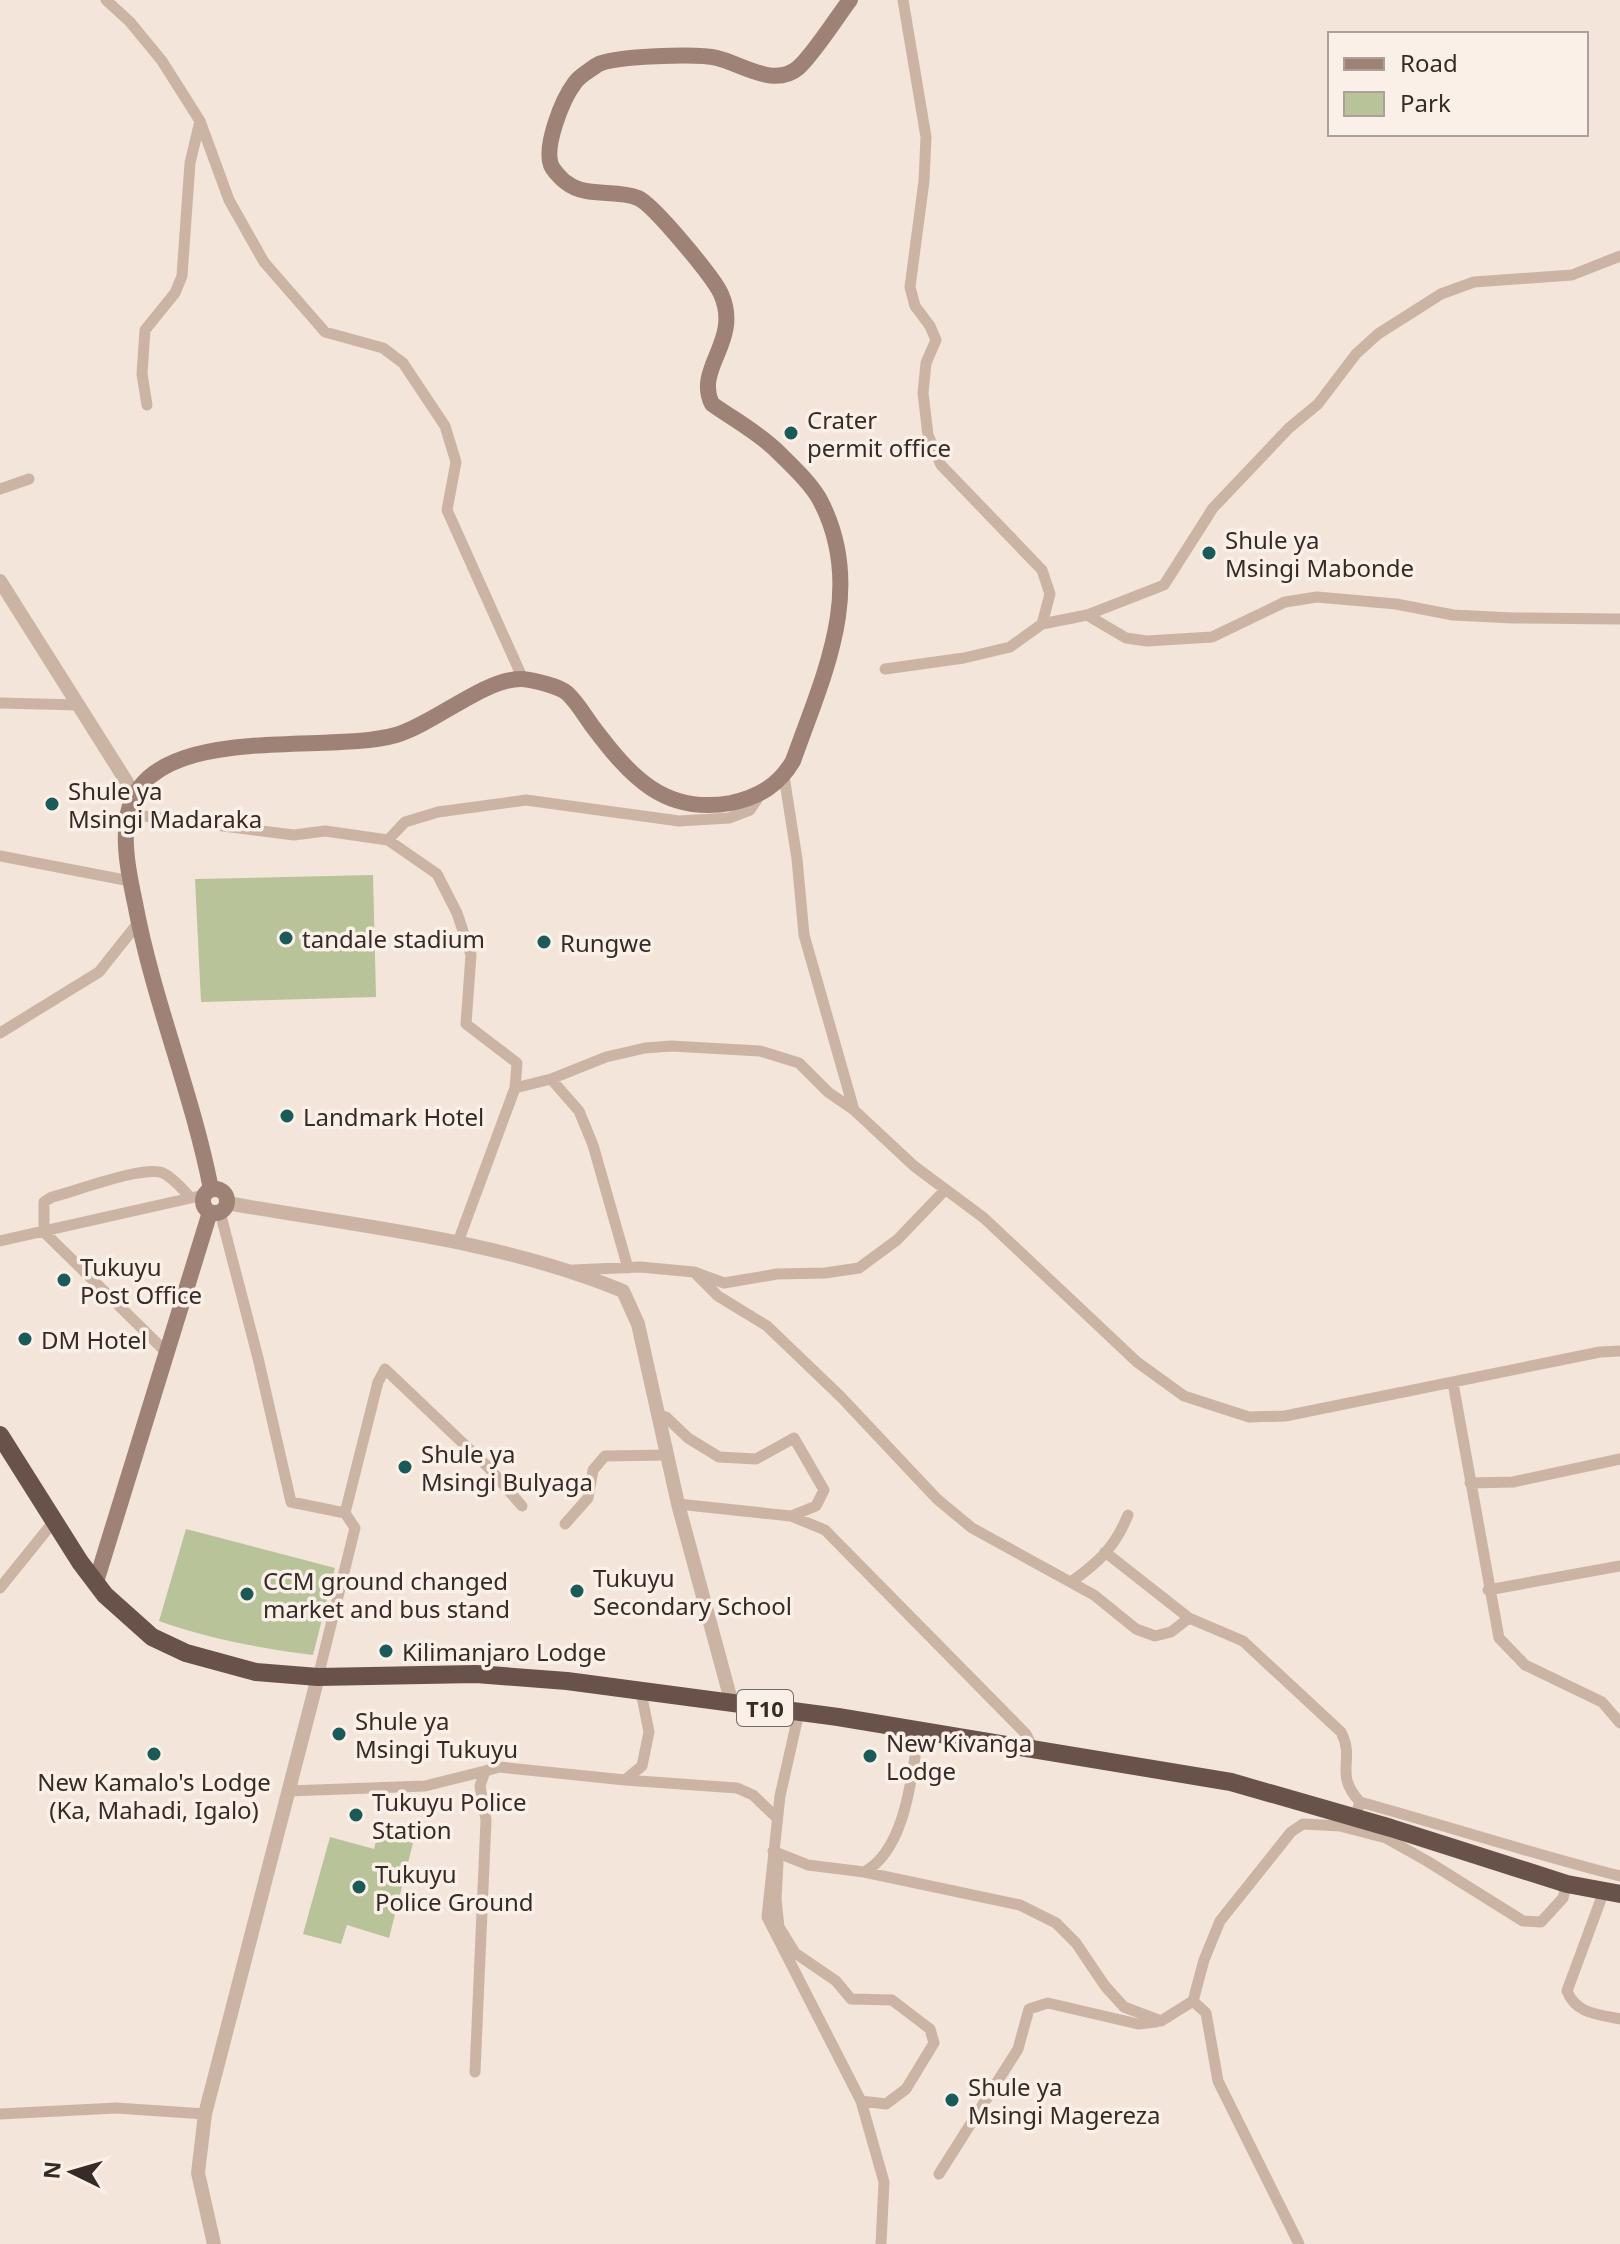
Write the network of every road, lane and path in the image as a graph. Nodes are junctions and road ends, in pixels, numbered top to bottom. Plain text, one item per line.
1 (106, 0) edge
2 (850, 0) edge
3 (903, 0) edge
4 (200, 121) junction
5 (1620, 256) edge
6 (147, 405) dead end
7 (29, 479) dead end
8 (0, 489) edge
9 (0, 581) edge
10 (1087, 615) junction
11 (1620, 619) edge
12 (1042, 624) junction
13 (885, 669) dead end
14 (523, 679) junction
15 (0, 703) edge
16 (79, 705) junction
17 (784, 776) junction
18 (135, 795) junction
19 (760, 795) junction
20 (128, 814) junction
21 (388, 840) junction
22 (0, 856) edge
23 (130, 881) junction
24 (138, 923) junction
25 (0, 1033) edge
26 (551, 1079) junction
27 (515, 1088) junction
28 (854, 1110) junction
29 (945, 1190) junction
30 (202, 1194) junction
31 (219, 1209) junction
32 (44, 1232) junction
33 (0, 1241) edge
34 (458, 1242) junction
35 (628, 1268) junction
36 (573, 1270) junction
37 (694, 1272) junction
38 (1620, 1351) edge
39 (167, 1353) junction
40 (1453, 1383) junction
41 (658, 1415) junction
42 (0, 1435) edge
43 (667, 1455) junction
44 (1620, 1459) edge
45 (1470, 1483) junction
46 (678, 1504) junction
47 (522, 1506) dead end
48 (345, 1513) junction
49 (1128, 1515) dead end
50 (791, 1516) junction
51 (54, 1521) junction
52 (565, 1524) dead end
53 (1105, 1552) junction
54 (1620, 1566) edge
55 (96, 1582) junction
56 (1071, 1582) junction
57 (0, 1588) edge
58 (1488, 1590) junction
59 (1189, 1618) junction
60 (318, 1677) junction
61 (641, 1692) junction
62 (732, 1704) junction
63 (799, 1712) junction
64 (1620, 1723) edge
65 (919, 1731) junction
66 (1035, 1751) junction
67 (485, 1771) junction
68 (625, 1780) junction
69 (288, 1791) junction
70 (1358, 1810) junction
71 (777, 1818) junction
72 (1388, 1833) junction
73 (773, 1851) junction
74 (1518, 1859) junction
75 (864, 1872) junction
76 (1620, 1876) edge
77 (1567, 1884) junction
78 (1615, 1891) edge
79 (1193, 2001) junction
80 (1620, 2019) edge
81 (1161, 2021) junction
82 (475, 2072) dead end
83 (861, 2101) junction
84 (0, 2114) edge
85 (205, 2114) junction
86 (939, 2174) dead end
87 (214, 2244) edge
88 (881, 2244) edge
89 (1299, 2244) edge

1 - 4 street
2 - 17 main road
3 - 12 street
4 - 6 street
4 - 14 street
5 - 10 street
7 - 8 street
9 - 16 street
10 - 11 street
10 - 12 street
12 - 13 street
14 - 18 main road
14 - 19 main road
15 - 16 street
16 - 18 street
17 - 19 main road
17 - 28 street
18 - 20 main road
19 - 21 street
20 - 21 street
20 - 23 main road
21 - 27 street
22 - 23 street
23 - 24 main road
24 - 25 street
24 - 30 main road
26 - 27 street
26 - 28 street
26 - 35 street
27 - 34 street
28 - 29 street
29 - 37 street
29 - 40 street
30 - 31 main road
30 - 32 street
30 - 32 street
31 - 34 street
31 - 39 main road
31 - 48 street
32 - 33 street
32 - 39 street
34 - 36 street
35 - 36 street
35 - 37 street
36 - 41 street
37 - 56 street
38 - 40 street
39 - 55 main road
40 - 45 street
41 - 43 street
41 - 50 street
42 - 51 highway, T10
43 - 46 street
43 - 52 street
44 - 45 street
45 - 58 street
46 - 50 street
46 - 62 street
47 - 48 street
48 - 60 street
49 - 53 street
50 - 66 street
51 - 55 highway, T10
51 - 57 street
53 - 56 street
53 - 59 street
54 - 58 street
55 - 60 highway, T10
56 - 59 street
58 - 64 street
59 - 70 street
60 - 61 highway, T10
60 - 69 street
61 - 62 highway, T10
61 - 68 street
62 - 63 highway, T10
63 - 65 highway, T10
63 - 71 street
65 - 66 highway, T10
65 - 75 street
66 - 70 highway, T10
67 - 68 street
67 - 69 street
67 - 82 street
68 - 71 street
69 - 85 street
70 - 72 highway, T10
70 - 74 street
71 - 73 street
72 - 74 highway, T10
72 - 77 street
72 - 79 street
73 - 75 street
73 - 83 street
73 - 83 street
74 - 76 street
74 - 77 highway, T10
75 - 81 street
77 - 78 highway, T10
78 - 80 street
79 - 81 street
79 - 89 street
81 - 86 street
83 - 88 street
84 - 85 street
85 - 87 street

